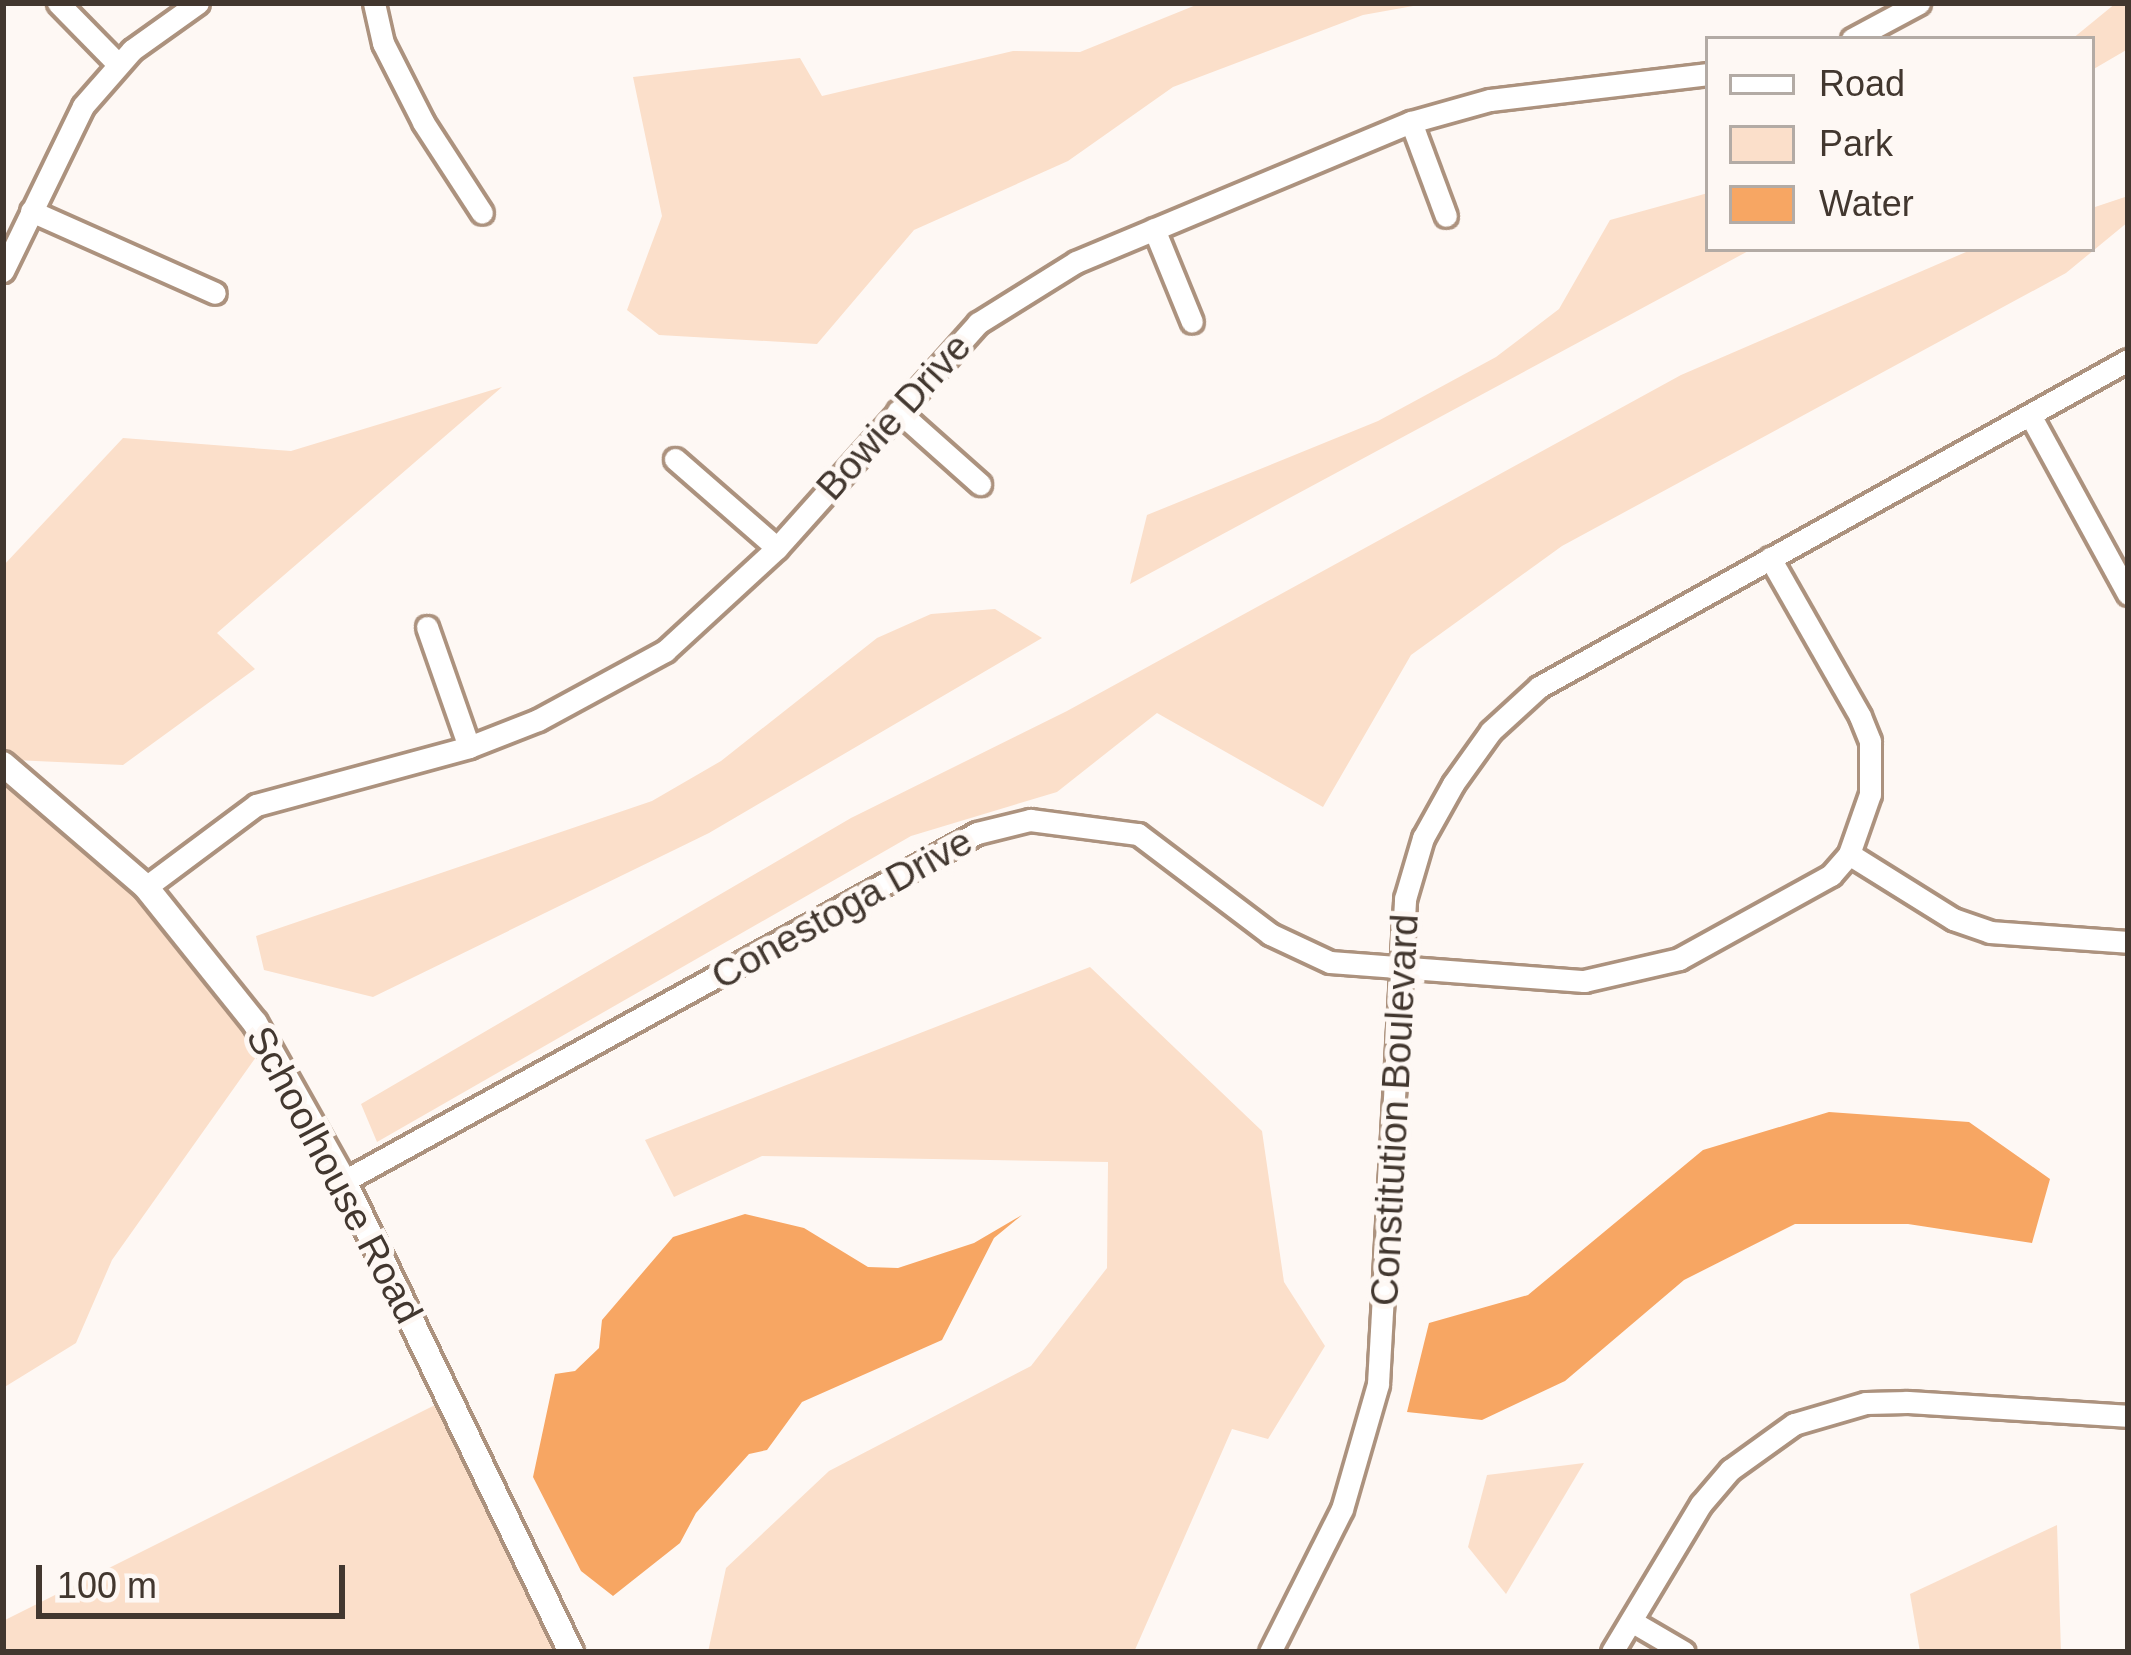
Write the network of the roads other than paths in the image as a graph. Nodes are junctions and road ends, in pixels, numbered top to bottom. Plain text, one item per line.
1 (58, 3) edge
2 (198, 3) edge
3 (374, 3) edge
4 (1919, 3) edge
5 (1858, 36) edge
6 (118, 64) junction
7 (1705, 74) edge
8 (1411, 122) junction
9 (31, 211) junction
10 (482, 213) dead end
11 (1445, 216) dead end
12 (1154, 229) junction
13 (3, 271) edge
14 (215, 292) dead end
15 (1192, 322) dead end
16 (2128, 360) edge
17 (898, 411) junction
18 (2030, 415) junction
19 (675, 459) dead end
20 (980, 484) dead end
21 (777, 548) junction
22 (1770, 558) junction
23 (2128, 593) edge
24 (428, 627) dead end
25 (470, 747) junction
26 (3, 764) edge
27 (1849, 854) junction
28 (146, 887) junction
29 (2128, 942) edge
30 (1398, 971) junction
31 (344, 1181) junction
32 (2128, 1416) edge
33 (1631, 1621) junction
34 (571, 1652) edge
35 (1270, 1652) edge
36 (1612, 1652) edge
37 (1684, 1652) edge

1 - 6 street
2 - 6 street
3 - 10 street
4 - 5 street
6 - 9 street
7 - 8 street, Bowie Drive
8 - 11 street
8 - 12 street, Bowie Drive
9 - 13 street
9 - 14 street
12 - 15 street
12 - 17 street, Bowie Drive
16 - 18 street, Constitution Boulevard
17 - 20 street
17 - 21 street, Bowie Drive
18 - 22 street, Constitution Boulevard
18 - 23 street
19 - 21 street
21 - 25 street, Bowie Drive
22 - 27 street
22 - 30 street, Constitution Boulevard
24 - 25 street
25 - 28 street, Bowie Drive
26 - 28 street, Schoolhouse Road
27 - 29 street
27 - 30 street, Conestoga Drive
28 - 31 street, Schoolhouse Road
30 - 31 street, Conestoga Drive
30 - 35 street, Constitution Boulevard
31 - 34 street, Schoolhouse Road
32 - 33 street
33 - 36 street
33 - 37 street

